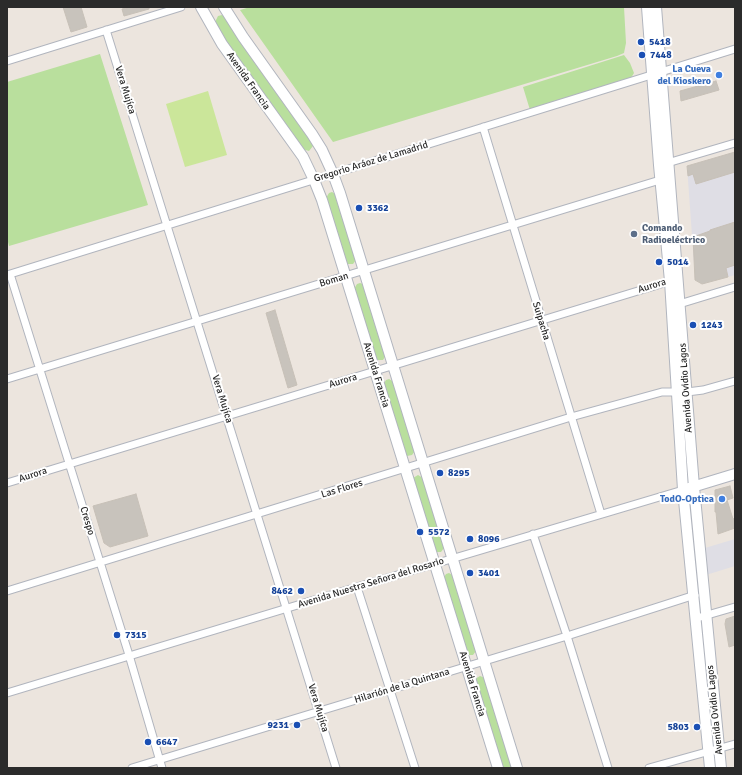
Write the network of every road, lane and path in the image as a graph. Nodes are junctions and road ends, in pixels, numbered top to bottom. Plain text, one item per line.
1 (181, 7) edge
2 (201, 7) edge
3 (224, 7) edge
4 (647, 7) edge
5 (656, 7) edge
6 (106, 30) junction
7 (735, 49) edge
8 (7, 61) edge
9 (657, 74) junction
10 (483, 128) junction
11 (735, 143) edge
12 (664, 164) junction
13 (333, 174) junction
14 (314, 180) junction
15 (660, 180) junction
16 (167, 225) junction
17 (512, 225) junction
18 (364, 271) junction
19 (9, 274) edge
20 (346, 276) junction
21 (674, 280) junction
22 (735, 287) edge
23 (676, 305) junction
24 (541, 320) junction
25 (198, 321) junction
26 (393, 366) junction
27 (40, 369) junction
28 (375, 371) junction
29 (7, 379) edge
30 (735, 381) edge
31 (683, 392) junction
32 (227, 417) junction
33 (571, 417) junction
34 (70, 463) junction
35 (423, 464) junction
36 (405, 469) junction
37 (735, 474) edge
38 (7, 484) edge
39 (694, 487) junction
40 (683, 490) junction
41 (601, 514) junction
42 (258, 515) junction
43 (533, 534) junction
44 (452, 558) junction
45 (100, 562) junction
46 (435, 564) junction
47 (357, 587) junction
48 (7, 591) edge
49 (695, 596) junction
50 (735, 607) edge
51 (286, 608) junction
52 (701, 617) junction
53 (567, 636) junction
54 (129, 655) junction
55 (484, 661) junction
56 (466, 666) junction
57 (389, 690) junction
58 (7, 693) edge
59 (319, 711) junction
60 (735, 744) edge
61 (719, 749) junction
62 (709, 752) junction
63 (160, 759) junction
64 (132, 768) edge
65 (162, 768) edge
66 (336, 768) edge
67 (415, 768) edge
68 (498, 768) edge
69 (516, 768) edge
70 (608, 768) edge
71 (648, 768) edge
72 (710, 768) edge
73 (721, 768) edge

1 - 6 street
2 - 14 street, Avenida Francia
3 - 13 street, Avenida Francia
4 - 9 street, Avenida Ovidio Lagos
5 - 9 street, Avenida Ovidio Lagos
6 - 8 street
6 - 16 street, Vera Mujíca
7 - 9 street, Gregorio Aráoz de Lamadrid
9 - 10 street, Gregorio Aráoz de Lamadrid
9 - 12 street, Avenida Ovidio Lagos
10 - 13 street, Gregorio Aráoz de Lamadrid
10 - 17 street, Suipacha
11 - 12 street
12 - 15 street, Avenida Ovidio Lagos
12 - 21 street, Avenida Ovidio Lagos
13 - 14 street, Gregorio Aráoz de Lamadrid
13 - 18 street, Avenida Francia
14 - 16 street, Gregorio Aráoz de Lamadrid
14 - 20 street, Avenida Francia
15 - 17 street, Boman
15 - 21 street, Avenida Ovidio Lagos
16 - 19 street, Gregorio Aráoz de Lamadrid
16 - 25 street, Vera Mujíca
17 - 18 street, Boman
17 - 24 street, Suipacha
18 - 20 street, Boman
18 - 26 street, Avenida Francia
19 - 27 street, Crespo
20 - 25 street, Boman
20 - 28 street, Avenida Francia
21 - 23 street, Avenida Ovidio Lagos
21 - 24 street, Aurora
22 - 23 street
23 - 31 street, Avenida Ovidio Lagos
24 - 26 street, Aurora
24 - 33 street, Suipacha
25 - 27 street, Boman
25 - 32 street, Vera Mujíca
26 - 28 street, Aurora
26 - 35 street, Avenida Francia
27 - 29 street, Boman
27 - 34 street, Crespo
28 - 32 street, Aurora
28 - 36 street, Avenida Francia
30 - 31 street, Las Flores
31 - 33 street, Las Flores
31 - 39 street, Avenida Ovidio Lagos
31 - 40 street, Avenida Ovidio Lagos
32 - 34 street, Aurora
32 - 42 street, Vera Mujíca
33 - 35 street, Las Flores
33 - 41 street, Suipacha
34 - 38 street, Aurora
34 - 45 street, Crespo
35 - 36 street, Las Flores
35 - 44 street, Avenida Francia
36 - 42 street, Las Flores
36 - 46 street, Avenida Francia
37 - 39 street, Avenida Nuestra Señora del Rosario
39 - 40 street, Avenida Nuestra Señora del Rosario
39 - 52 street, Avenida Ovidio Lagos
40 - 41 street, Avenida Nuestra Señora del Rosario
40 - 49 street, Avenida Ovidio Lagos
41 - 43 street, Avenida Nuestra Señora del Rosario
42 - 45 street, Las Flores
42 - 51 street, Vera Mujíca
43 - 44 street, Avenida Nuestra Señora del Rosario
43 - 53 street
44 - 46 street, Avenida Nuestra Señora del Rosario
44 - 55 street, Avenida Francia
45 - 48 street, Las Flores
45 - 54 street, Crespo
46 - 47 street, Avenida Nuestra Señora del Rosario
46 - 56 street, Avenida Francia
47 - 51 street, Avenida Nuestra Señora del Rosario
47 - 57 street
49 - 52 street, Avenida Ovidio Lagos
49 - 53 street, Hilarión de la Quintana
50 - 52 street
51 - 54 street, Avenida Nuestra Señora del Rosario
51 - 59 street, Vera Mujíca
52 - 61 street, Avenida Ovidio Lagos
52 - 62 street, Avenida Ovidio Lagos
53 - 55 street, Hilarión de la Quintana
53 - 70 street
54 - 58 street, Avenida Nuestra Señora del Rosario
54 - 63 street, Crespo
55 - 56 street, Hilarión de la Quintana
55 - 69 street, Avenida Francia
56 - 57 street, Hilarión de la Quintana
56 - 68 street, Avenida Francia
57 - 59 street, Hilarión de la Quintana
57 - 67 street
59 - 63 street, Hilarión de la Quintana
59 - 66 street, Vera Mujíca
60 - 61 street
61 - 62 street
61 - 73 street, Avenida Ovidio Lagos
62 - 71 street
62 - 72 street, Avenida Ovidio Lagos
63 - 64 street, Hilarión de la Quintana
63 - 65 street, Crespo

